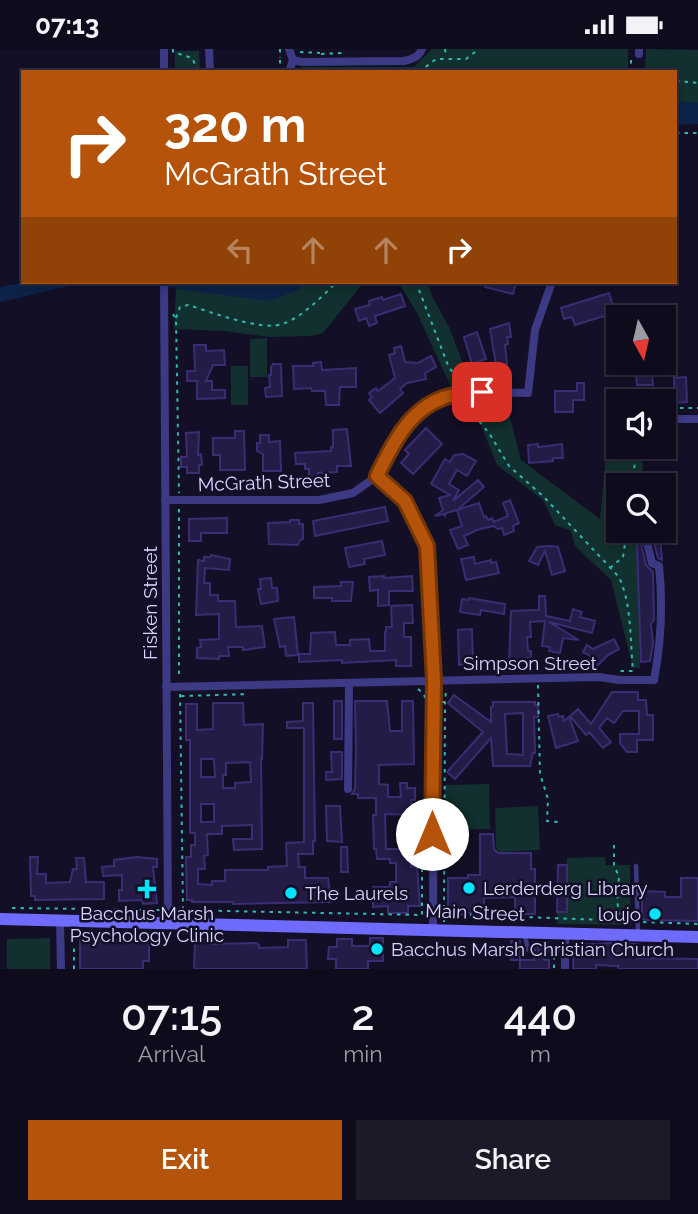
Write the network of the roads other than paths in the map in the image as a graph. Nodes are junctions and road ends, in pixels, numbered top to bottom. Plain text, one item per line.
1 (164, 49) edge
2 (209, 49) edge
3 (289, 49) edge
4 (422, 49) edge
5 (293, 60) junction
6 (164, 70) edge
7 (209, 70) edge
8 (290, 70) edge
9 (164, 284) edge
10 (551, 284) edge
11 (676, 419) edge
12 (698, 419) edge
13 (377, 476) junction
14 (165, 500) junction
15 (647, 543) edge
16 (434, 681) junction
17 (349, 684) junction
18 (166, 687) junction
19 (348, 789) dead end
20 (636, 866) dead end
21 (168, 916) junction
22 (0, 919) edge
23 (60, 920) junction
24 (433, 930) junction
25 (524, 933) junction
26 (565, 934) junction
27 (638, 936) junction
28 (698, 937) edge
29 (534, 950) dead end
30 (544, 950) dead end
31 (565, 950) junction
32 (61, 969) edge
33 (565, 969) edge

1 - 6 street
2 - 7 street
3 - 5 street
4 - 5 street
5 - 8 street
9 - 14 street, Fisken Street
10 - 13 street
11 - 12 street
13 - 14 street, McGrath Street
13 - 16 street
14 - 18 street, Fisken Street
15 - 16 street, Simpson Street
16 - 17 street, Simpson Street
16 - 24 street
17 - 18 street, Simpson Street
17 - 19 street
18 - 21 street, Fisken Street
20 - 27 lane
21 - 23 main road, Main Street
21 - 24 main road, Main Street
22 - 23 main road, Main Street
23 - 32 street
24 - 25 main road, Main Street
25 - 26 main road, Main Street
25 - 29 lane
26 - 27 main road, Main Street
26 - 31 street
27 - 28 main road, Main Street
30 - 31 lane
31 - 33 street

